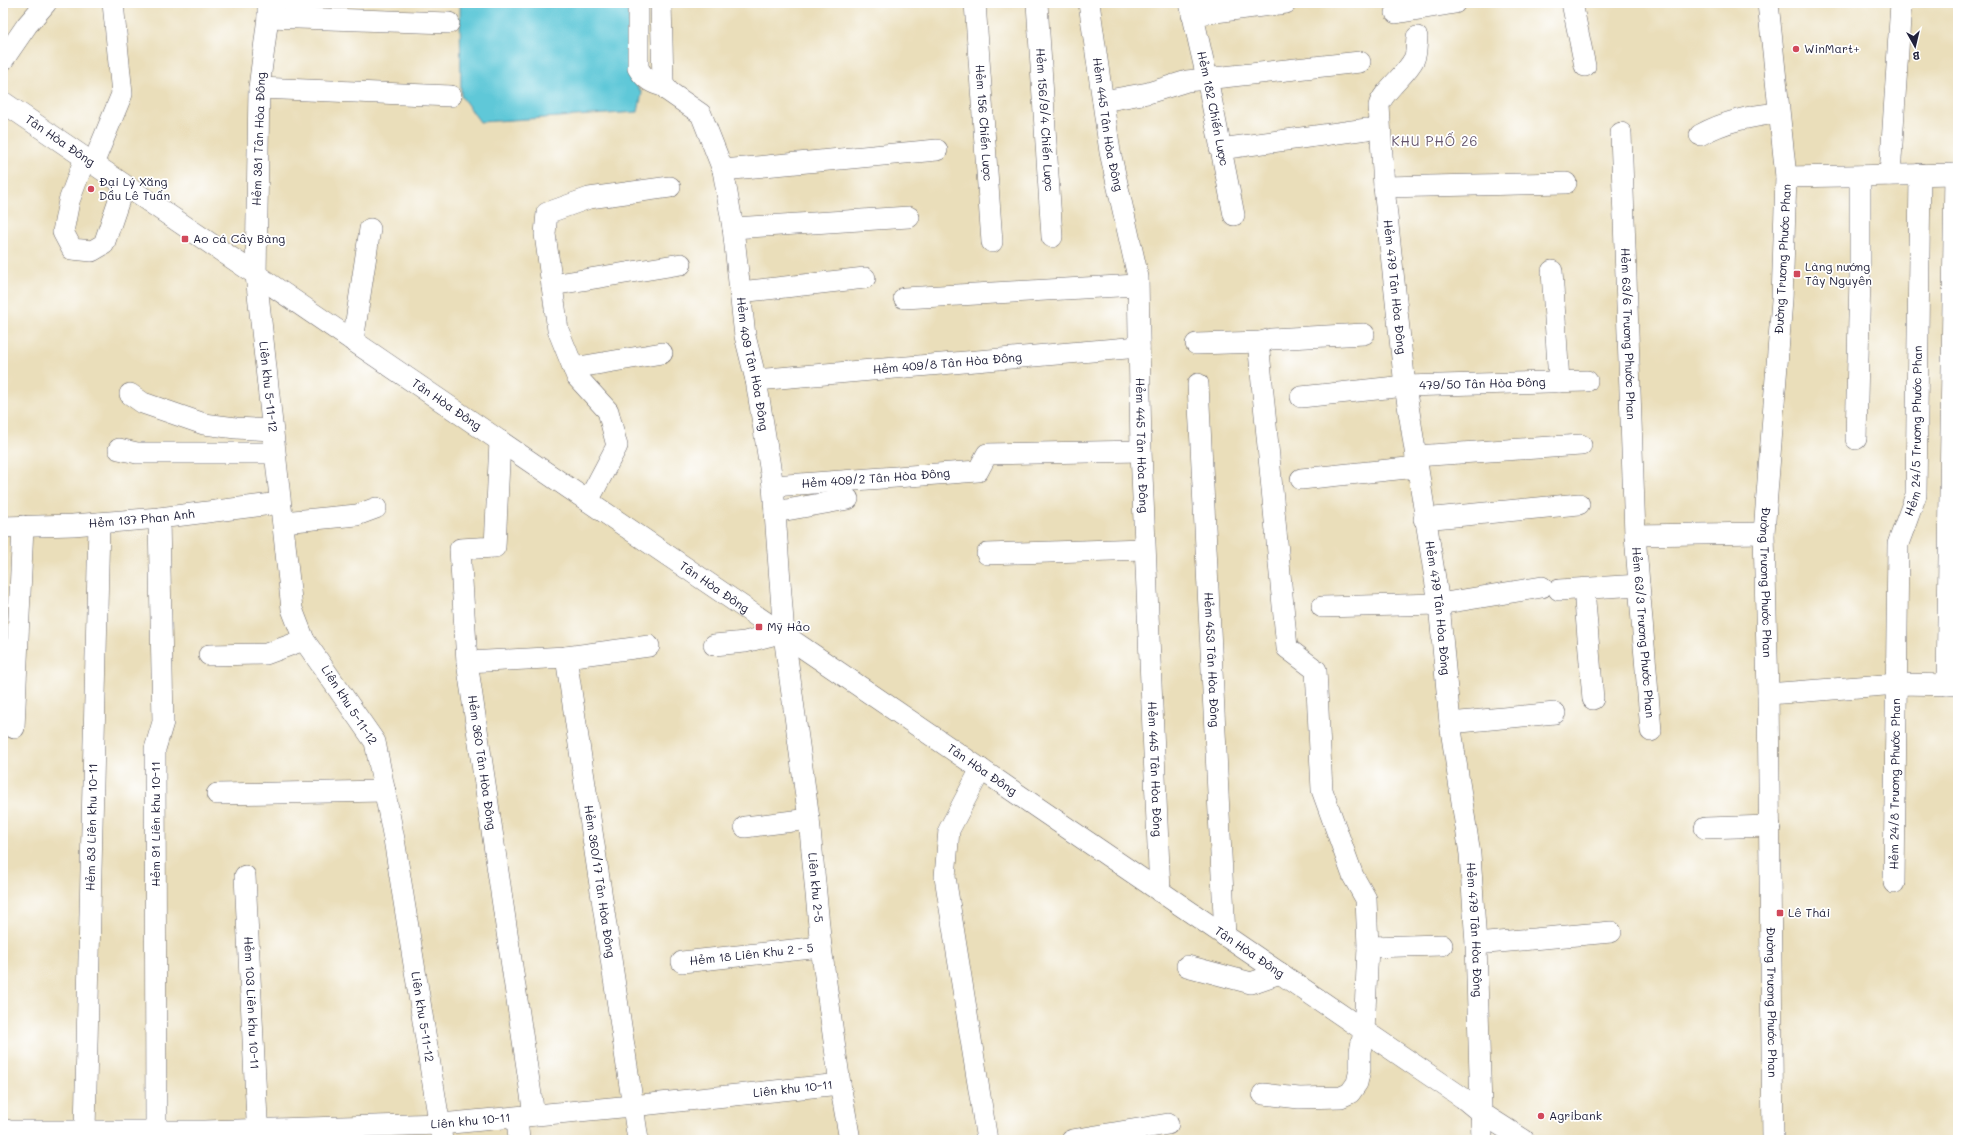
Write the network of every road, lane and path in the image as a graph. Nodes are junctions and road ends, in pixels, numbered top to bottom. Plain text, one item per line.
1 (46, 3) edge
2 (113, 3) edge
3 (638, 3) edge
4 (661, 3) edge
5 (975, 3) edge
6 (1037, 3) edge
7 (1089, 3) edge
8 (1286, 3) edge
9 (1455, 3) edge
10 (1572, 3) edge
11 (1768, 3) edge
12 (1901, 3) edge
13 (1191, 9) edge
14 (268, 10) edge
15 (1396, 14) dead end
16 (449, 23) dead end
17 (1417, 38) dead end
18 (3, 60) edge
19 (1360, 62) dead end
20 (1585, 66) dead end
21 (1207, 78) junction
22 (665, 87) junction
23 (259, 88) junction
24 (451, 96) dead end
25 (1103, 101) junction
26 (3, 102) edge
27 (1778, 113) junction
28 (1367, 129) dead end
29 (1621, 133) dead end
30 (1700, 135) dead end
31 (937, 150) dead end
32 (1220, 150) junction
33 (89, 161) junction
34 (723, 170) junction
35 (1920, 174) junction
36 (1956, 174) edge
37 (1890, 175) junction
38 (1860, 176) junction
39 (1786, 177) junction
40 (1566, 183) dead end
41 (124, 185) junction
42 (670, 186) dead end
43 (1384, 187) junction
44 (1234, 215) dead end
45 (910, 217) dead end
46 (733, 228) junction
47 (370, 229) dead end
48 (1052, 237) dead end
49 (992, 242) dead end
50 (681, 264) dead end
51 (1552, 271) dead end
52 (256, 275) junction
53 (865, 278) dead end
54 (552, 285) junction
55 (1137, 285) junction
56 (740, 292) junction
57 (904, 298) dead end
58 (1364, 334) dead end
59 (353, 341) junction
60 (1261, 342) junction
61 (1196, 344) dead end
62 (1139, 347) junction
63 (662, 353) dead end
64 (573, 368) junction
65 (756, 380) junction
66 (1587, 381) dead end
67 (1560, 382) junction
68 (1198, 384) dead end
69 (1405, 386) junction
70 (130, 394) dead end
71 (1301, 397) dead end
72 (272, 430) junction
73 (1856, 439) dead end
74 (500, 441) junction
75 (1581, 445) dead end
76 (119, 450) dead end
77 (1141, 450) junction
78 (274, 453) junction
79 (1416, 461) junction
80 (1301, 479) dead end
81 (773, 486) junction
82 (848, 499) dead end
83 (588, 501) junction
84 (1579, 504) dead end
85 (376, 508) dead end
86 (281, 512) junction
87 (775, 512) junction
88 (159, 518) junction
89 (1424, 519) junction
90 (99, 523) junction
91 (13, 526) edge
92 (1764, 533) junction
93 (1635, 535) junction
94 (1144, 549) junction
95 (987, 554) dead end
96 (1639, 585) junction
97 (1584, 589) junction
98 (1439, 604) junction
99 (1322, 607) dead end
100 (782, 634) junction
101 (304, 640) junction
102 (714, 645) dead end
103 (649, 646) dead end
104 (209, 655) dead end
105 (566, 657) junction
106 (466, 662) junction
107 (1896, 684) junction
108 (1953, 685) edge
109 (1768, 694) junction
110 (9, 698) edge
111 (1593, 699) dead end
112 (1555, 713) dead end
113 (1450, 723) junction
114 (14, 728) dead end
115 (1651, 731) dead end
116 (981, 769) junction
117 (385, 791) junction
118 (218, 794) dead end
119 (809, 819) junction
120 (1770, 826) junction
121 (745, 827) dead end
122 (1705, 828) dead end
123 (245, 876) dead end
124 (1894, 883) dead end
125 (1160, 892) junction
126 (1611, 932) dead end
127 (1225, 936) junction
128 (1476, 944) junction
129 (1442, 945) dead end
130 (821, 947) junction
131 (1368, 947) junction
132 (682, 962) dead end
133 (1187, 966) dead end
134 (1280, 974) junction
135 (1364, 1032) junction
136 (840, 1084) junction
137 (1263, 1094) dead end
138 (632, 1106) junction
139 (1480, 1112) junction
140 (525, 1116) junction
141 (1168, 1124) dead end
142 (3, 1129) edge
143 (85, 1131) junction
144 (156, 1131) junction
145 (441, 1132) edge
146 (346, 1133) edge
147 (63, 1135) edge
148 (188, 1135) edge
149 (257, 1135) edge
150 (519, 1140) edge
151 (638, 1140) edge
152 (850, 1140) edge
153 (987, 1140) edge
154 (1072, 1140) edge
155 (1482, 1140) edge
156 (1524, 1140) edge
157 (1773, 1140) edge

1 - 18 street
2 - 33 street
3 - 22 street, Hẻm 409 Tân Hòa Đông
4 - 22 street
5 - 49 street, Hẻm 156 Chiến Lược
6 - 48 street, Hẻm 156/9/4 Chiến Lược
7 - 25 street, Hẻm 445 Tân Hòa Đông
8 - 13 street
9 - 15 street
10 - 20 street
11 - 27 street, Đường Trương Phước Phan
12 - 37 street
13 - 21 street, Hẻm 182 Chiến Lược
14 - 16 street
14 - 23 street, Hẻm 381 Tân Hòa Đông
17 - 43 street, Hẻm 479 Tân Hòa Đông
19 - 21 street
21 - 25 street
21 - 32 street, Hẻm 182 Chiến Lược
22 - 34 street, Hẻm 409 Tân Hòa Đông
23 - 24 street
23 - 52 street, Hẻm 381 Tân Hòa Đông
25 - 55 street, Hẻm 445 Tân Hòa Đông
26 - 33 street, Tân Hòa Đông
27 - 30 street
27 - 39 street, Đường Trương Phước Phan
28 - 32 street
29 - 93 street, Hẻm 63/6 Trương Phước Phan
31 - 34 street
32 - 44 street, Hẻm 182 Chiến Lược
33 - 41 street, Tân Hòa Đông
33 - 41 street
34 - 46 street, Hẻm 409 Tân Hòa Đông
35 - 36 street
35 - 37 street
35 - 107 street, Hẻm 24/5 Trương Phước Phan
36 - 108 street
37 - 38 street
38 - 39 street
38 - 73 street
39 - 92 street, Đường Trương Phước Phan
40 - 43 street
41 - 52 street, Tân Hòa Đông
42 - 54 street
43 - 69 street, Hẻm 479 Tân Hòa Đông
45 - 46 street
46 - 56 street, Hẻm 409 Tân Hòa Đông
47 - 59 street
50 - 54 street
51 - 67 street, 479/50 Tân Hòa Đông
52 - 59 street, Tân Hòa Đông
52 - 72 street, Liên khu 5-11-12
53 - 56 street
54 - 64 street
55 - 57 street
55 - 62 street, Hẻm 445 Tân Hòa Đông
56 - 65 street, Hẻm 409 Tân Hòa Đông
58 - 60 street
59 - 74 street, Tân Hòa Đông
60 - 61 street
60 - 131 street
62 - 65 street, Hẻm 409/8 Tân Hòa Đông
62 - 77 street, Hẻm 445 Tân Hòa Đông
63 - 64 street
64 - 83 street
65 - 81 street, Hẻm 409 Tân Hòa Đông
66 - 67 street, 479/50 Tân Hòa Đông
67 - 69 street, 479/50 Tân Hòa Đông
68 - 127 street, Hẻm 453 Tân Hòa Đông
69 - 71 street, 479/50 Tân Hòa Đông
69 - 79 street, Hẻm 479 Tân Hòa Đông
70 - 72 street
72 - 78 street, Liên khu 5-11-12
74 - 83 street, Tân Hòa Đông
74 - 106 street, Hẻm 360 Tân Hòa Đông
75 - 79 street
76 - 78 street
77 - 81 street, Hẻm 409/2 Tân Hòa Đông
77 - 94 street, Hẻm 445 Tân Hòa Đông
78 - 86 street, Liên khu 5-11-12
79 - 80 street
79 - 89 street, Hẻm 479 Tân Hòa Đông
81 - 87 street, Hẻm 409 Tân Hòa Đông
82 - 87 street
83 - 100 street, Tân Hòa Đông
84 - 89 street
85 - 86 street, Hẻm 137 Phan Anh
86 - 88 street, Hẻm 137 Phan Anh
86 - 101 street, Liên khu 5-11-12
87 - 100 street, Hẻm 409 Tân Hòa Đông
88 - 90 street, Hẻm 137 Phan Anh
88 - 144 street, Hẻm 91 Liên khu 10-11
89 - 98 street, Hẻm 479 Tân Hòa Đông
90 - 91 street, Hẻm 137 Phan Anh
90 - 143 street, Hẻm 83 Liên khu 10-11
91 - 110 street
92 - 93 street
92 - 109 street, Đường Trương Phước Phan
93 - 96 street, Hẻm 63/3 Trương Phước Phan
94 - 95 street
94 - 125 street, Hẻm 445 Tân Hòa Đông
96 - 97 street
96 - 115 street, Hẻm 63/3 Trương Phước Phan
97 - 98 street
97 - 111 street
98 - 99 street
98 - 113 street, Hẻm 479 Tân Hòa Đông
100 - 102 street
100 - 116 street, Tân Hòa Đông
100 - 119 street, Liên khu 2-5
101 - 104 street
101 - 117 street, Liên khu 5-11-12
103 - 105 street
105 - 106 street
105 - 138 street, Hẻm 360/17 Tân Hòa Đông
106 - 140 street, Hẻm 360 Tân Hòa Đông
107 - 108 street
107 - 109 street
107 - 124 street, Hẻm 24/8 Trương Phước Phan
109 - 120 street, Đường Trương Phước Phan
110 - 114 street
112 - 113 street
113 - 128 street, Hẻm 479 Tân Hòa Đông
116 - 125 street, Tân Hòa Đông
116 - 153 street
117 - 118 street
117 - 145 street, Liên khu 5-11-12
119 - 121 street
119 - 130 street, Liên khu 2-5
120 - 122 street
120 - 157 street, Đường Trương Phước Phan
123 - 149 street, Hẻm 103 Liên khu 10-11
125 - 127 street, Tân Hòa Đông
126 - 128 street
127 - 134 street, Tân Hòa Đông
128 - 139 street, Hẻm 479 Tân Hòa Đông
129 - 131 street
130 - 132 street, Hẻm 18 Liên Khu 2 - 5
130 - 136 street, Liên khu 2-5
131 - 135 street
133 - 134 street
134 - 135 street, Tân Hòa Đông
135 - 137 street
135 - 139 street, Tân Hòa Đông
136 - 138 street, Liên khu 10-11
136 - 152 street, Liên khu 2-5
138 - 140 street, Liên khu 10-11
138 - 151 street, Hẻm 360/17 Tân Hòa Đông
139 - 155 street, Hẻm 479 Tân Hòa Đông
139 - 156 street, Tân Hòa Đông
140 - 145 street, Liên khu 10-11
140 - 150 street, Hẻm 360 Tân Hòa Đông
141 - 154 street
142 - 147 street, Liên khu 10-11
143 - 144 street, Liên khu 10-11
143 - 147 street, Liên khu 10-11
144 - 148 street, Liên khu 10-11
145 - 146 street, Liên khu 10-11
146 - 149 street, Liên khu 10-11
148 - 149 street, Liên khu 10-11

